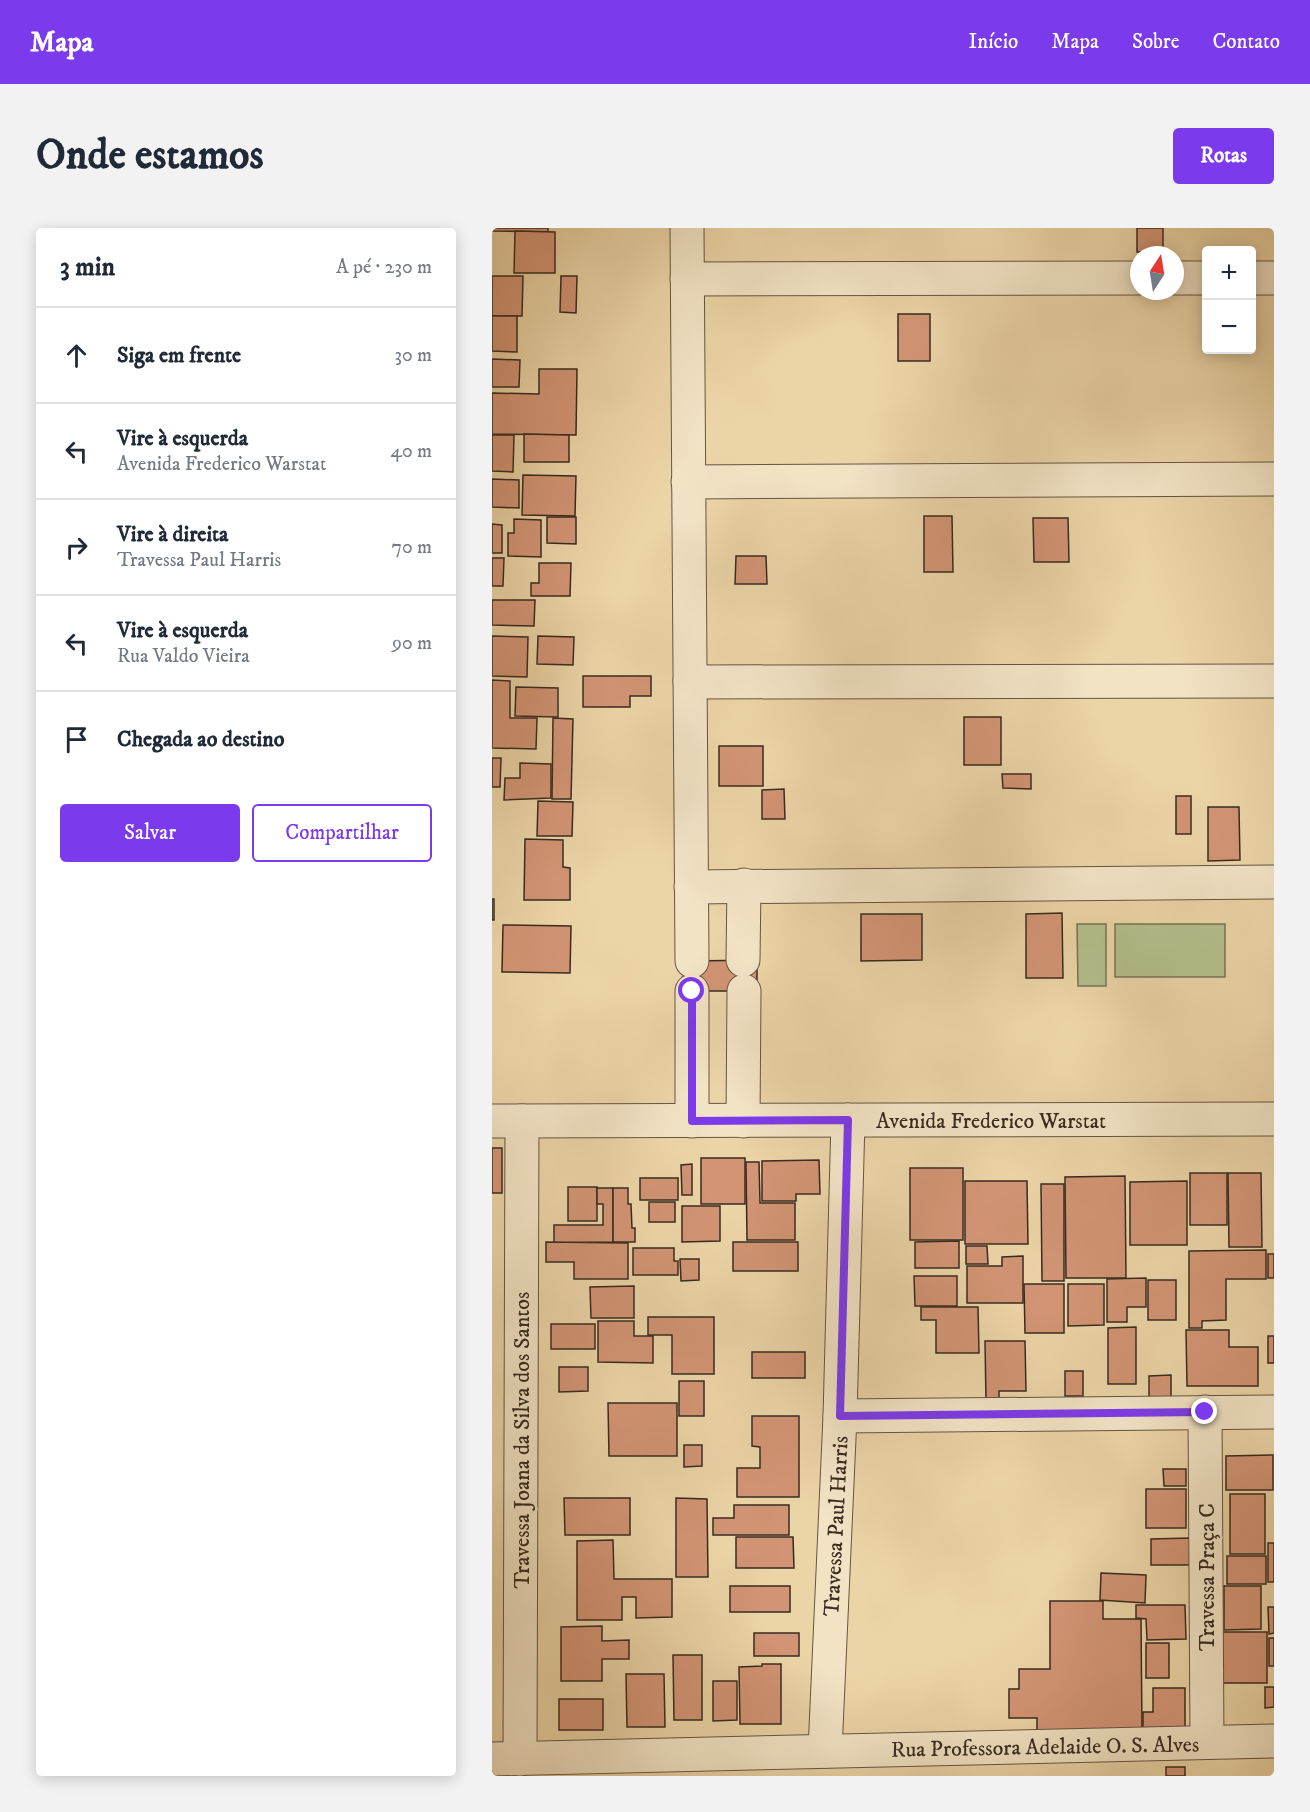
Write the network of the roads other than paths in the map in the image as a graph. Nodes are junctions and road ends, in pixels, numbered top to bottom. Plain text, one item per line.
1 (687, 228) edge
2 (1130, 278) edge
3 (1184, 278) edge
4 (1202, 278) edge
5 (1256, 278) edge
6 (1274, 278) edge
7 (687, 279) junction
8 (1274, 478) edge
9 (688, 482) junction
10 (1274, 681) edge
11 (690, 682) junction
12 (1274, 882) edge
13 (744, 885) junction
14 (691, 887) junction
15 (1274, 1119) edge
16 (743, 1120) junction
17 (848, 1120) junction
18 (507, 1121) edge
19 (692, 1121) junction
20 (1205, 1412) junction
21 (1274, 1412) edge
22 (840, 1416) junction
23 (1274, 1741) edge
24 (1207, 1742) junction
25 (825, 1751) junction
26 (506, 1759) edge
27 (937, 1763) edge

1 - 7 street
2 - 7 street
3 - 4 street
5 - 6 street
7 - 9 street
8 - 9 street
9 - 11 street
10 - 11 street
11 - 14 street
12 - 13 street
13 - 14 street
13 - 16 street
14 - 19 street
15 - 17 street, Avenida Frederico Warstat
16 - 17 street, Avenida Frederico Warstat
16 - 19 street, Avenida Frederico Warstat
17 - 22 street, Travessa Paul Harris
18 - 19 street, Avenida Frederico Warstat
18 - 26 street, Travessa Joana da Silva dos Santos
20 - 21 street
20 - 22 street
20 - 24 street, Travessa Praça C
22 - 25 street, Travessa Paul Harris
23 - 24 street, Rua Professora Adelaide O. S. Alves
24 - 27 street, Rua Professora Adelaide O. S. Alves
25 - 26 street, Rua Professora Adelaide O. S. Alves
25 - 27 street, Rua Professora Adelaide O. S. Alves

